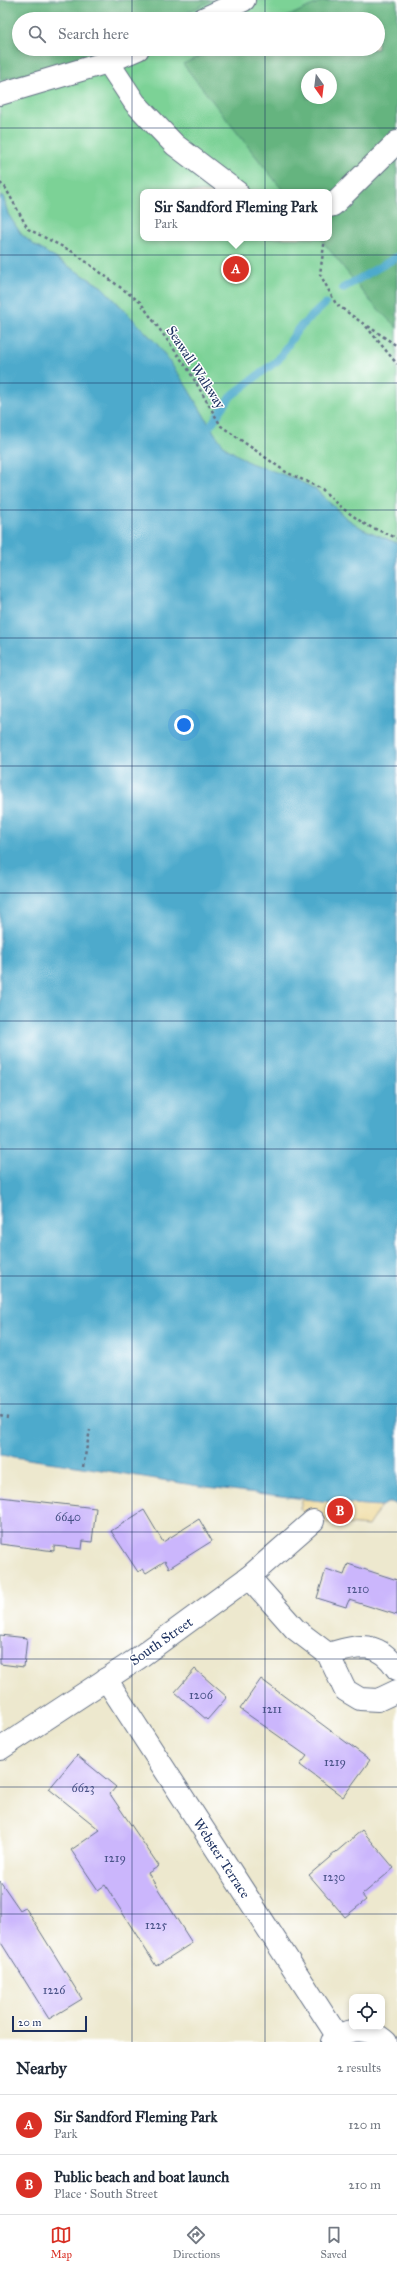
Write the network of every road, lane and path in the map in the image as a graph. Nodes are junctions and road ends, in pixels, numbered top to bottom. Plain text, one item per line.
1 (244, 0) edge
2 (218, 12) edge
3 (122, 56) edge
4 (108, 62) junction
5 (0, 94) edge
6 (397, 142) edge
7 (0, 183) edge
8 (233, 189) edge
9 (332, 205) edge
10 (325, 241) edge
11 (365, 325) junction
12 (397, 346) edge
13 (397, 364) edge
14 (397, 538) edge
15 (0, 1415) edge
16 (8, 1417) dead end
17 (90, 1430) dead end
18 (83, 1467) dead end
19 (313, 1521) dead end
20 (249, 1577) junction
21 (328, 1654) junction
22 (397, 1669) edge
23 (106, 1679) junction
24 (397, 1690) edge
25 (0, 1749) edge
26 (335, 2040) edge
27 (386, 2042) edge

1 - 2 street
3 - 4 street
4 - 5 street
4 - 8 street
6 - 9 street
7 - 14 path, Seawall Walkway
10 - 11 path
11 - 12 path
11 - 13 path
15 - 16 path
17 - 18 path
19 - 20 street, South Street
20 - 21 street
20 - 23 street, South Street
21 - 22 street
21 - 24 street
23 - 25 street, South Street
23 - 26 street, Webster Terrace
26 - 27 street, Webster Terrace

